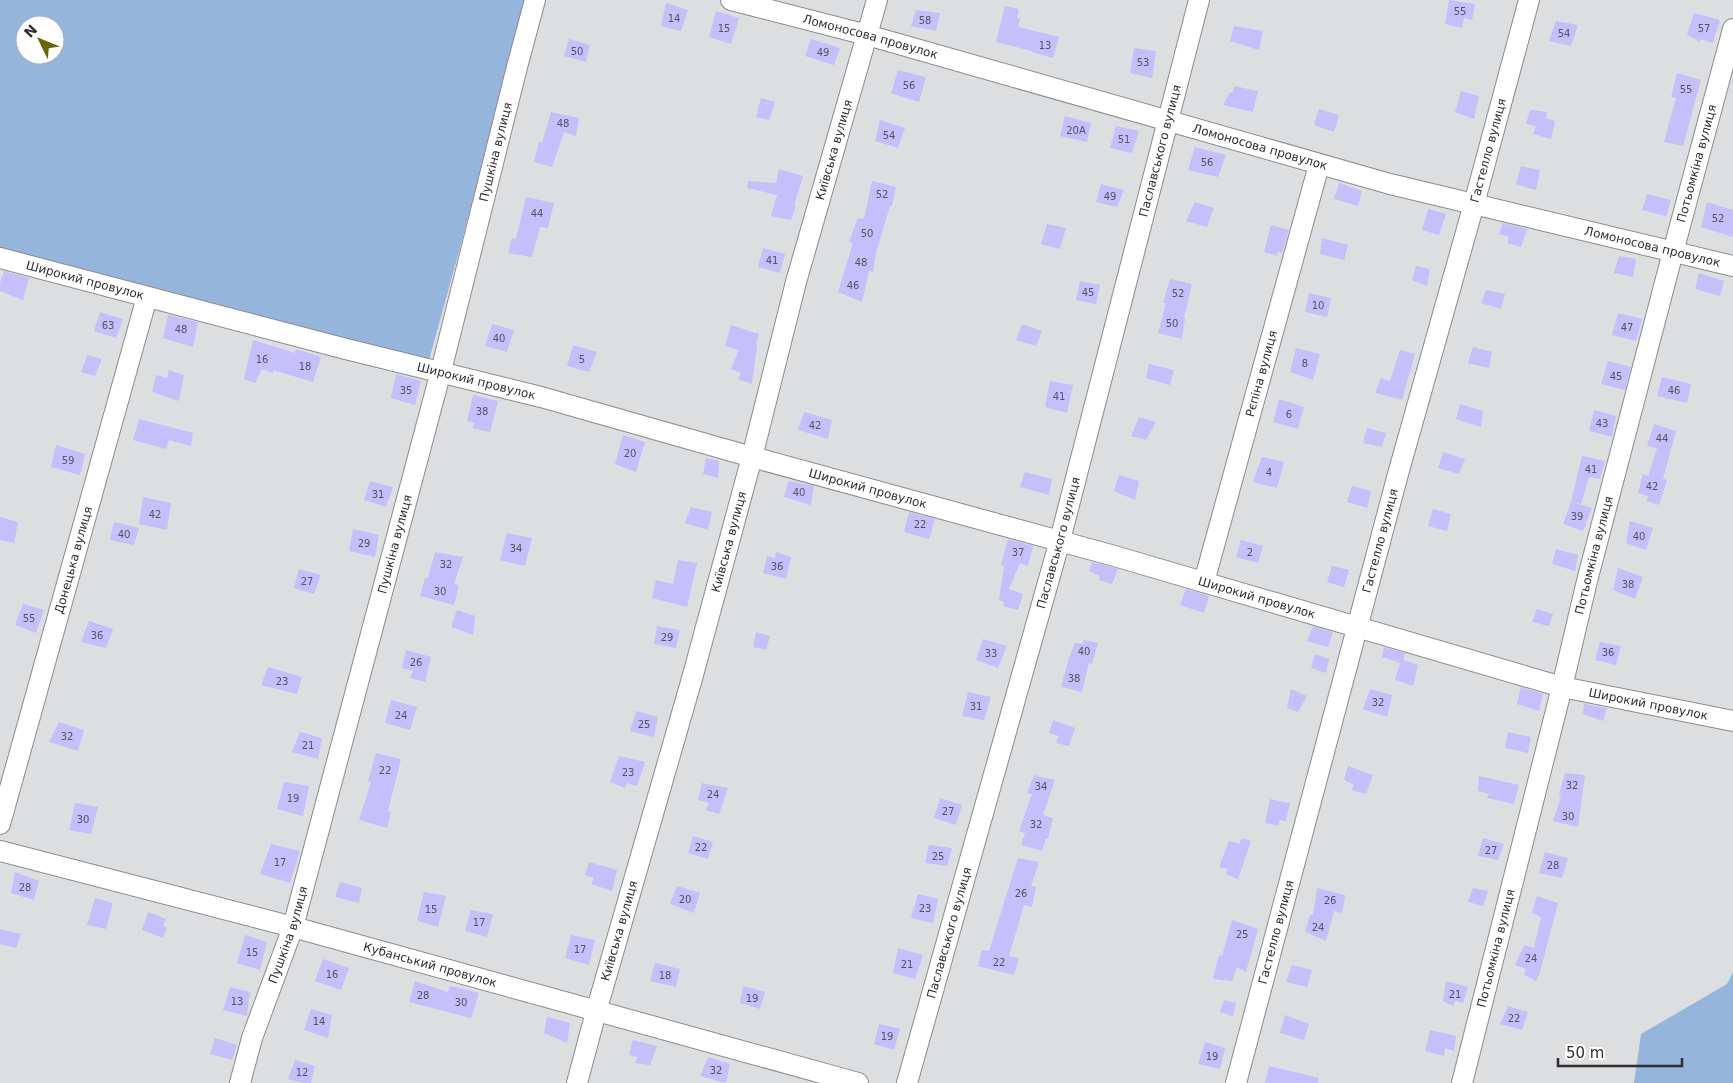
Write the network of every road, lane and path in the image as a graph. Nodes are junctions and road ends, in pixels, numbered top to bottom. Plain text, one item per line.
1 (536, 0) edge
2 (731, 0) edge
3 (877, 0) edge
4 (1199, 0) edge
5 (1529, 0) edge
6 (1733, 29) edge
7 (868, 35) junction
8 (1168, 121) junction
9 (1318, 165) junction
10 (1474, 204) junction
11 (1672, 252) junction
12 (0, 258) edge
13 (1733, 266) edge
14 (148, 297) junction
15 (441, 371) junction
16 (752, 457) junction
17 (1060, 540) junction
18 (1204, 582) junction
19 (1357, 627) junction
20 (1562, 687) junction
21 (1733, 721) edge
22 (0, 824) edge
23 (0, 851) edge
24 (294, 927) junction
25 (596, 1012) junction
26 (240, 1083) edge
27 (577, 1083) edge
28 (858, 1083) edge
29 (907, 1083) edge
30 (1236, 1083) edge
31 (1462, 1083) edge

1 - 15 street, Пушкіна вулиця
2 - 7 street, Ломоносова провулок
3 - 7 street, Київська вулиця
4 - 8 street, Паславського вулиця
5 - 10 street, Гастелло вулиця
6 - 11 street, Потьомкіна вулиця
7 - 8 street, Ломоносова провулок
7 - 16 street, Київська вулиця
8 - 9 street, Ломоносова провулок
8 - 17 street, Паславського вулиця
9 - 10 street, Ломоносова провулок
9 - 18 street, Рєпіна вулиця
10 - 11 street, Ломоносова провулок
10 - 19 street, Гастелло вулиця
11 - 13 street, Ломоносова провулок
11 - 20 street, Потьомкіна вулиця
12 - 14 street, Широкий провулок
14 - 15 street, Широкий провулок
14 - 22 street, Донецька вулиця
15 - 16 street, Широкий провулок
15 - 24 street, Пушкіна вулиця
16 - 17 street, Широкий провулок
16 - 25 street, Київська вулиця
17 - 18 street, Широкий провулок
17 - 29 street, Паславського вулиця
18 - 19 street, Широкий провулок
19 - 20 street, Широкий провулок
19 - 30 street, Гастелло вулиця
20 - 21 street, Широкий провулок
20 - 31 street, Потьомкіна вулиця
23 - 24 street, Кубанський провулок
24 - 25 street, Кубанський провулок
24 - 26 street, Пушкіна вулиця
25 - 27 street, Київська вулиця
25 - 28 street, Кубанський провулок

